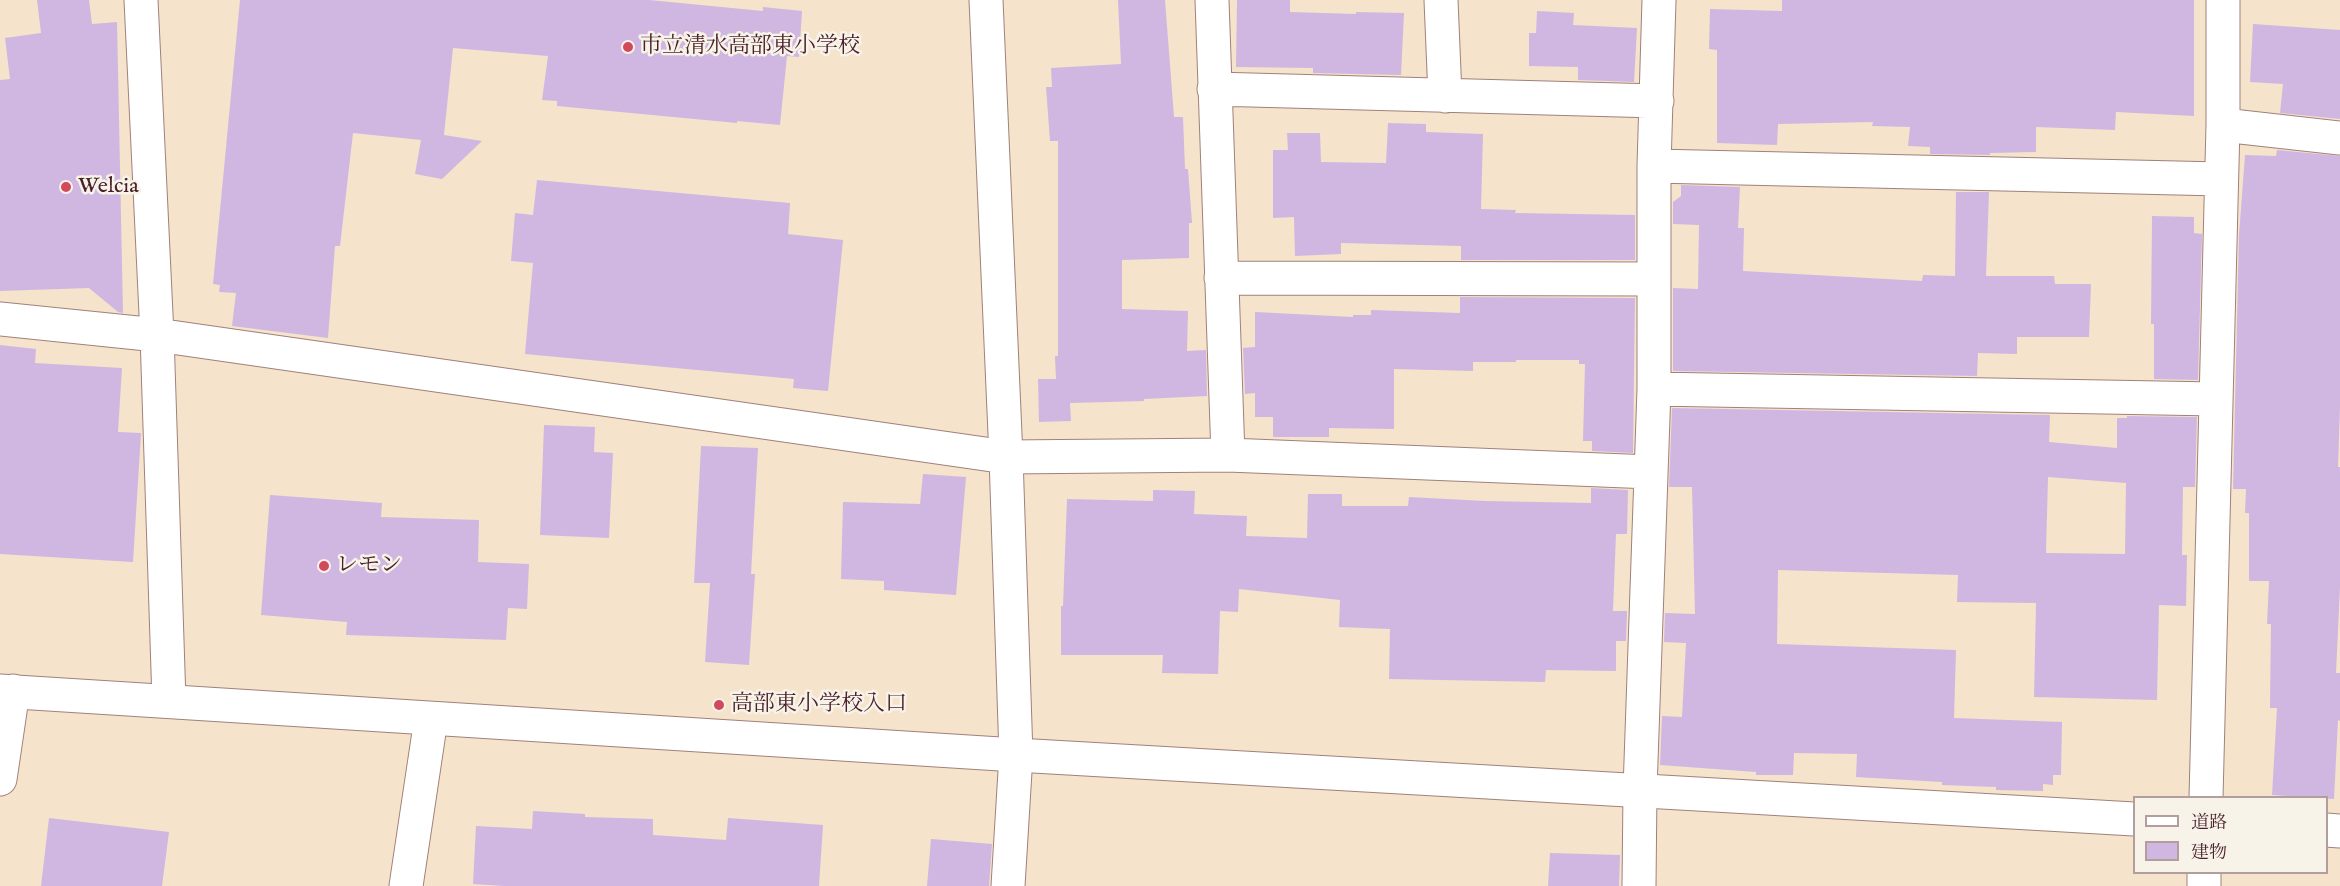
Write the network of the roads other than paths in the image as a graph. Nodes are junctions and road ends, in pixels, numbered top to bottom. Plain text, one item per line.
1 (141, 0) edge
2 (986, 0) edge
3 (1212, 0) edge
4 (1441, 0) edge
5 (1659, 0) edge
6 (2223, 0) edge
7 (1214, 89) junction
8 (1445, 96) junction
9 (1657, 101) junction
10 (2223, 125) junction
11 (2340, 138) edge
12 (1654, 166) junction
13 (2221, 179) junction
14 (1221, 278) junction
15 (1654, 279) junction
16 (0, 319) edge
17 (157, 335) junction
18 (1654, 388) junction
19 (2216, 399) junction
20 (1228, 455) junction
21 (1006, 457) junction
22 (1651, 472) junction
23 (7, 691) edge
24 (169, 701) junction
25 (431, 719) junction
26 (1016, 755) junction
27 (0, 779) edge
28 (1640, 790) junction
29 (2206, 796) edge
30 (2133, 819) edge
31 (406, 886) edge
32 (1008, 886) edge
33 (1639, 886) edge

1 - 17 street
2 - 21 street
3 - 7 street
4 - 8 street
5 - 9 street
6 - 10 street
7 - 8 street
7 - 14 street
8 - 9 street
9 - 12 street
10 - 11 street
10 - 13 street
12 - 13 street
12 - 15 street
13 - 19 street
14 - 15 street
14 - 20 street
15 - 18 street
16 - 17 street
17 - 21 street
17 - 24 street
18 - 19 street
18 - 22 street
19 - 29 street
20 - 21 street
20 - 22 street
21 - 26 street
22 - 28 street
23 - 24 street
23 - 27 street
24 - 25 street
25 - 26 street
25 - 31 street
26 - 28 street
26 - 32 street
28 - 30 street
28 - 33 street

